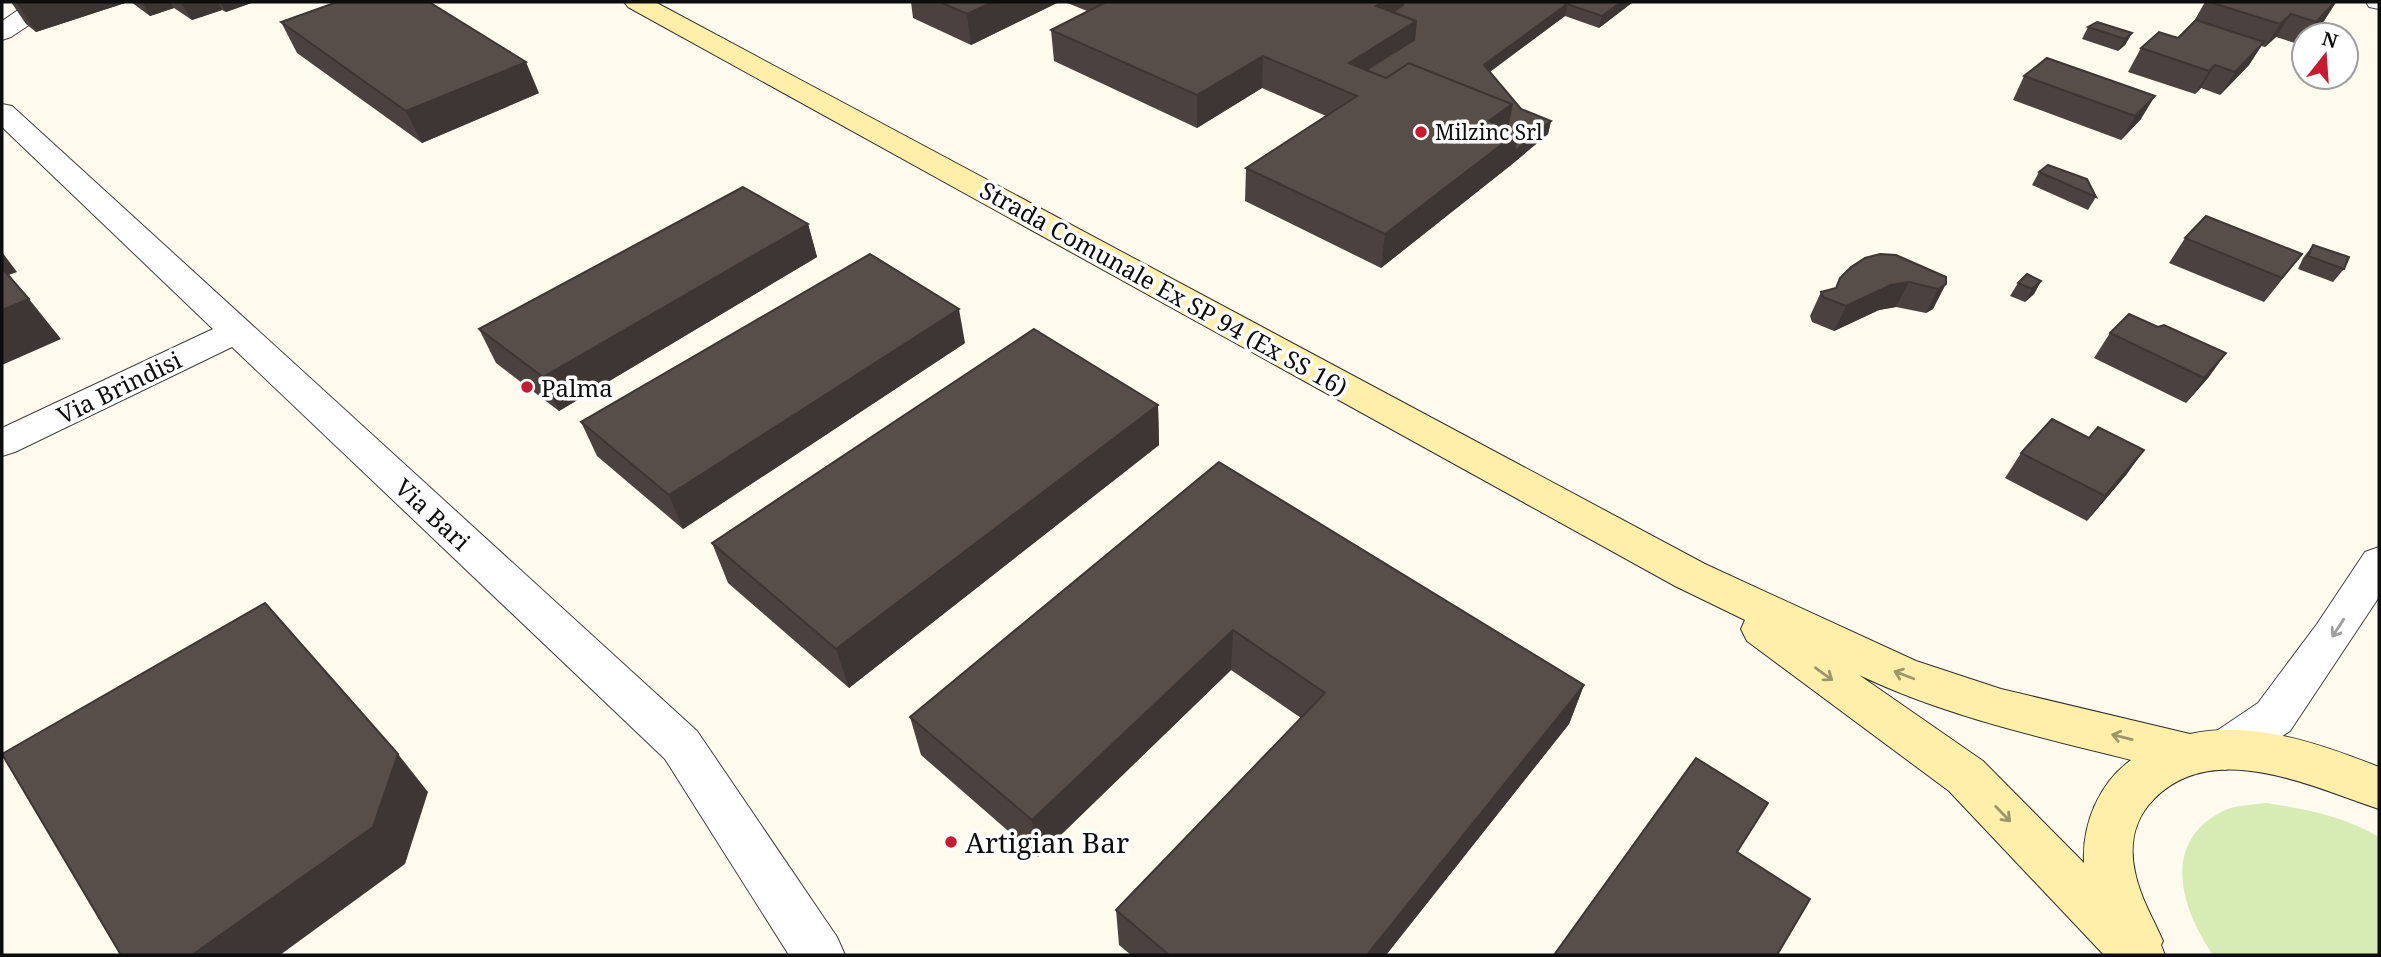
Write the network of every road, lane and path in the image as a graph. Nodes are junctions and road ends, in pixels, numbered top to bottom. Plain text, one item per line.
1 (47, 2) edge
2 (638, 2) edge
3 (2, 32) edge
4 (2, 112) edge
5 (237, 331) junction
6 (2, 443) edge
7 (1690, 575) junction
8 (2378, 576) edge
9 (2207, 752) junction
10 (2379, 788) edge
11 (819, 955) edge
12 (2142, 955) edge

1 - 3 street
2 - 7 main road, Strada Comunale Ex SP 94 (Ex SS 16)
4 - 5 street, Via Bari
5 - 6 street, Via Brindisi
5 - 11 street, Via Bari
9 -> 7 main road, Strada Comunale Ex SP 94 (Ex SS 16)
7 -> 12 main road, Strada Comunale Ex SP 94 (Ex SS 16)
8 -> 9 street
9 - 10 main road, Strada Comunale Ex SP 94 (Ex SS 16)
9 - 12 main road

